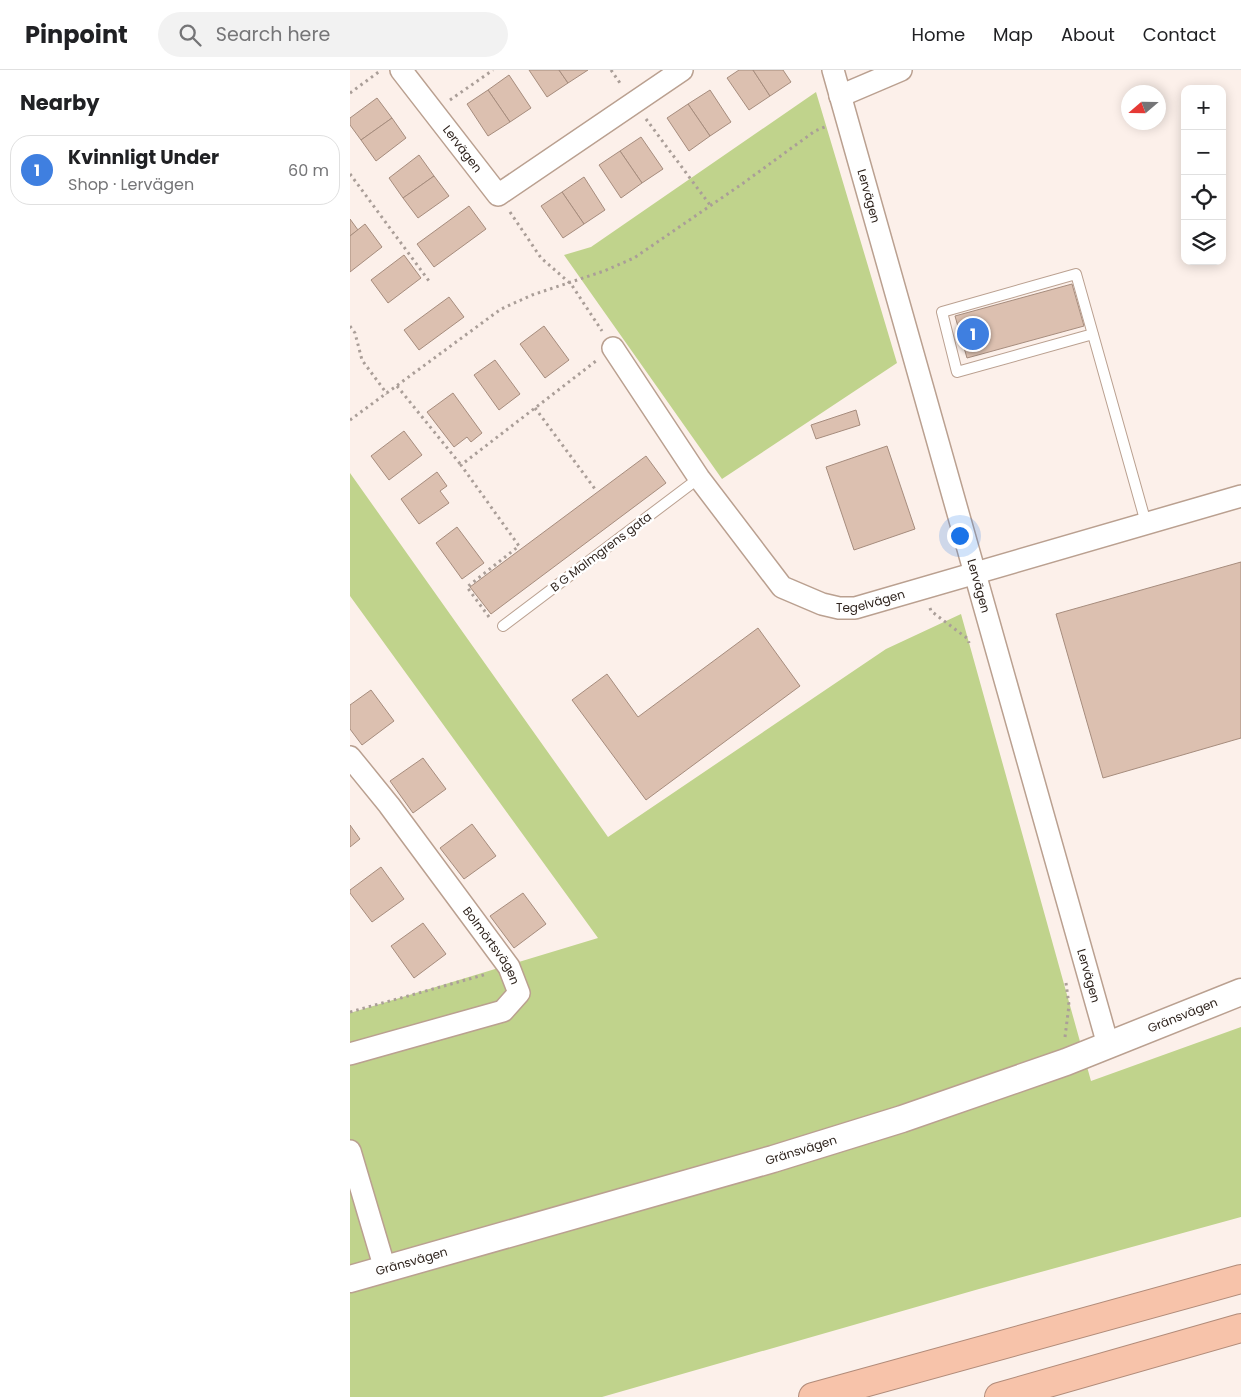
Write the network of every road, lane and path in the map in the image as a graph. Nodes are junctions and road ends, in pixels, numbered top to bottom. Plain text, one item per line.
1 (382, 70) edge
2 (401, 70) edge
3 (493, 70) edge
4 (611, 70) edge
5 (682, 70) edge
6 (833, 70) edge
7 (901, 70) edge
8 (350, 93) edge
9 (840, 96) junction
10 (634, 102) junction
11 (434, 112) junction
12 (847, 119) junction
13 (350, 174) edge
14 (498, 195) junction
15 (710, 205) junction
16 (429, 281) dead end
17 (571, 284) junction
18 (350, 326) edge
19 (1093, 334) junction
20 (613, 348) junction
21 (398, 386) junction
22 (387, 394) junction
23 (535, 408) junction
24 (350, 420) edge
25 (460, 465) junction
26 (699, 478) junction
27 (595, 489) dead end
28 (1241, 496) edge
29 (1146, 523) junction
30 (975, 573) junction
31 (922, 588) junction
32 (503, 626) joint
33 (971, 649) dead end
34 (350, 756) edge
35 (509, 967) junction
36 (1065, 978) dead end
37 (1241, 992) edge
38 (350, 1012) edge
39 (1108, 1045) junction
40 (350, 1054) edge
41 (1066, 1062) junction
42 (350, 1151) edge
43 (385, 1270) junction
44 (350, 1279) edge
45 (1241, 1279) edge
46 (1241, 1328) edge
47 (813, 1397) edge
48 (999, 1397) edge

1 - 8 path
2 - 11 street, Lervägen
3 - 11 path
4 - 10 path
5 - 10 street
6 - 9 street, Lervägen
7 - 9 street
9 - 12 street, Lervägen
10 - 14 street
10 - 15 path
11 - 14 street, Lervägen
12 - 15 path
12 - 30 street, Lervägen
13 - 16 path
14 - 17 path
15 - 17 path
17 - 20 path
17 - 21 path
18 - 22 path
19 - 19 lane
19 - 29 lane
20 - 23 path
20 - 26 street, Tegelvägen
21 - 22 path
21 - 25 path
22 - 24 path
23 - 25 path
23 - 27 path
25 - 32 path
26 - 31 street, Tegelvägen
26 - 32 lane, B G Malmgrens gata
28 - 29 street, Tegelvägen
29 - 30 street, Tegelvägen
30 - 31 street, Tegelvägen
30 - 39 street, Lervägen
31 - 33 path
34 - 35 street, Bolmörtsvägen
35 - 38 path
35 - 40 street, Bolmörtsvägen
36 - 41 path
37 - 39 street, Gränsvägen
39 - 41 street, Gränsvägen
41 - 43 street, Gränsvägen
42 - 43 street
43 - 44 street, Gränsvägen
45 - 47 highway
46 - 48 highway

